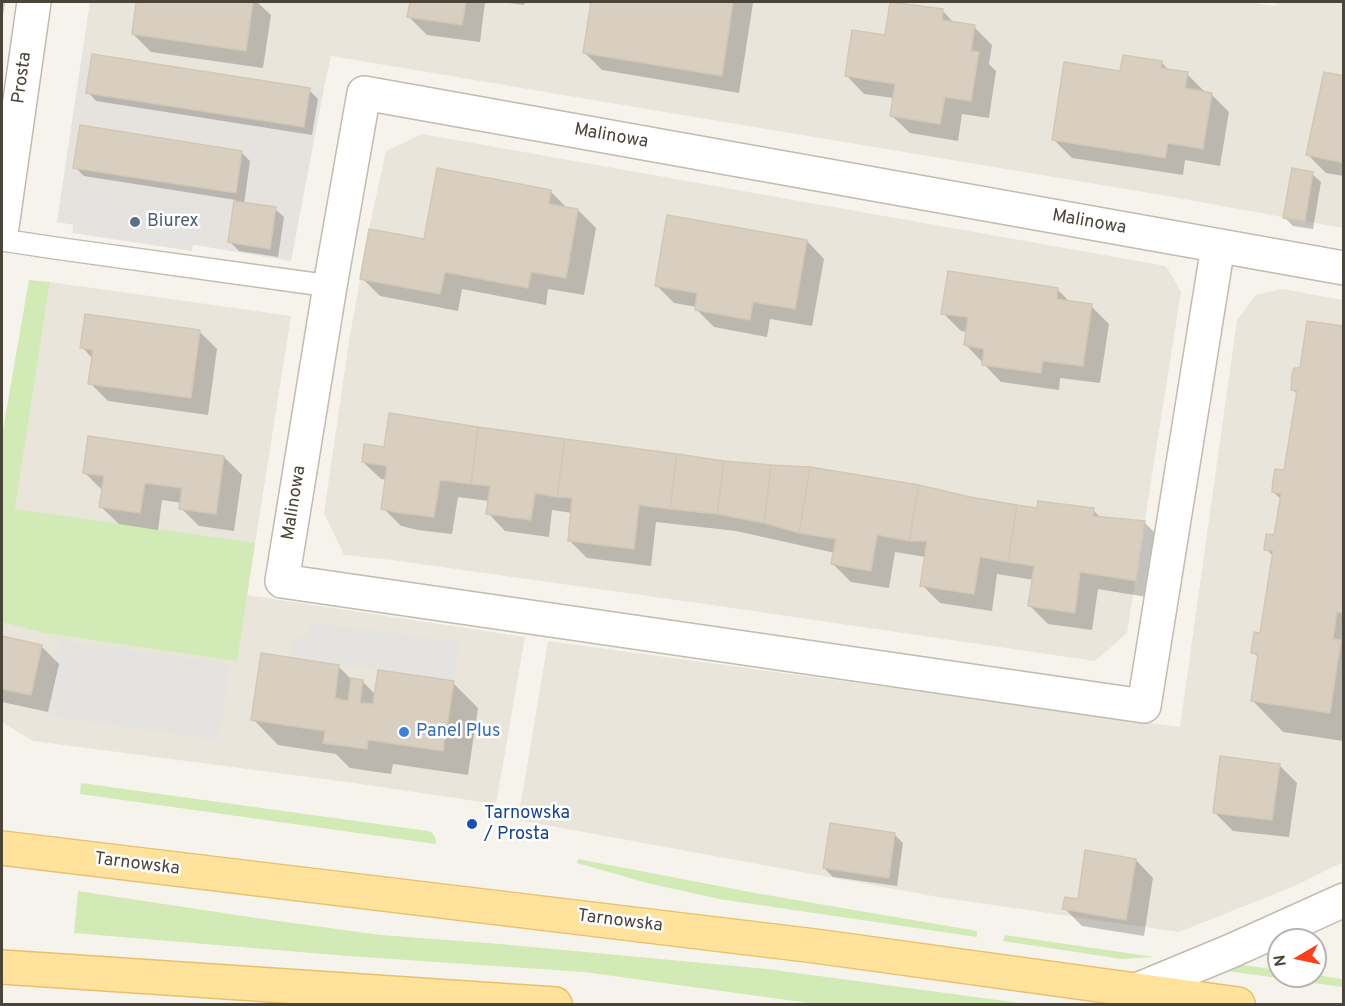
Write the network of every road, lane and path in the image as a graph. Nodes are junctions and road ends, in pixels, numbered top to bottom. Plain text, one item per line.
1 (34, 2) edge
2 (2, 227) edge
3 (2, 240) edge
4 (1218, 246) junction
5 (1344, 268) edge
6 (330, 286) junction
7 (2, 848) edge
8 (1344, 900) edge
9 (2, 966) edge
10 (1137, 990) junction
11 (555, 1005) edge
12 (1238, 1005) edge

1 - 2 street, Prosta
3 - 6 lane
4 - 5 street, Malinowa
4 - 6 street, Malinowa
4 - 6 street, Malinowa
7 - 10 main road, Tarnowska
8 - 10 street
9 - 11 main road
10 - 12 main road, Tarnowska

